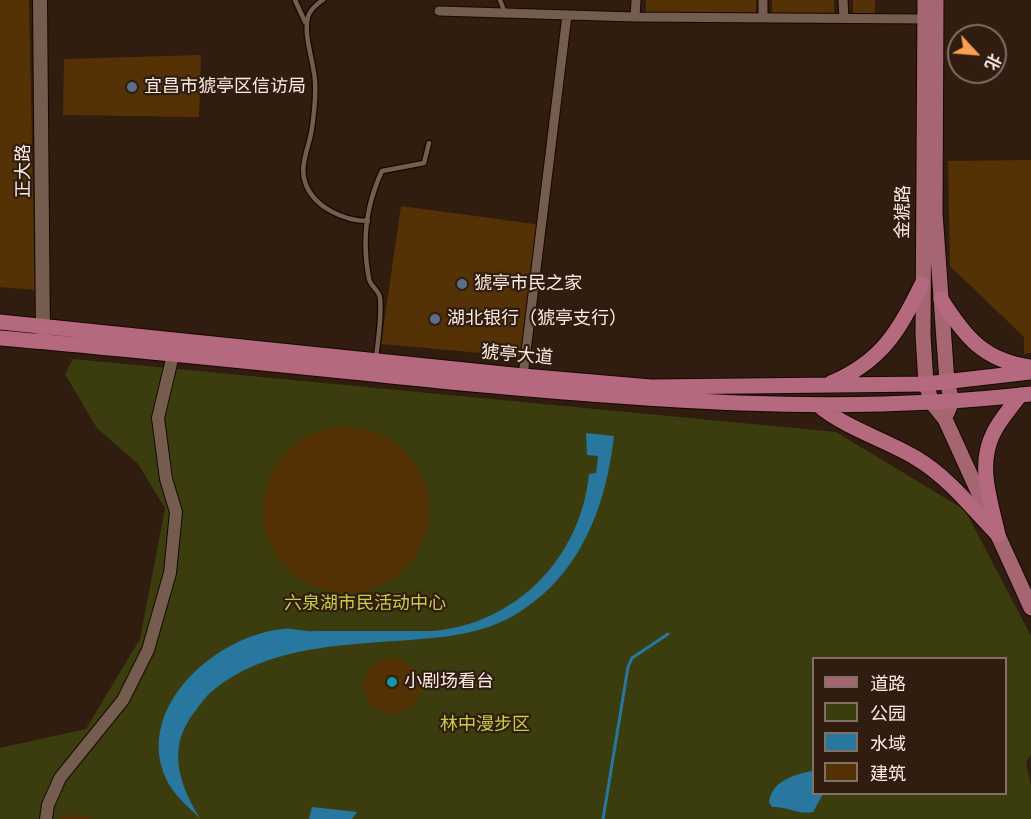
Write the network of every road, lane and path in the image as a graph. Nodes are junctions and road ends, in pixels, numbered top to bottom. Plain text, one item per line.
1 (40, 0) edge
2 (295, 0) edge
3 (323, 0) edge
4 (500, 0) edge
5 (636, 0) edge
6 (764, 0) edge
7 (843, 0) edge
8 (926, 0) edge
9 (936, 0) edge
10 (439, 11) dead end
11 (505, 13) junction
12 (567, 15) junction
13 (635, 17) junction
14 (763, 18) junction
15 (844, 18) junction
16 (925, 19) junction
17 (306, 24) junction
18 (429, 143) dead end
19 (368, 221) junction
20 (922, 284) junction
21 (941, 300) junction
22 (0, 322) edge
23 (43, 326) junction
24 (0, 338) edge
25 (43, 342) junction
26 (173, 355) junction
27 (376, 361) junction
28 (1031, 367) edge
29 (1031, 372) edge
30 (523, 376) junction
31 (947, 382) junction
32 (926, 384) junction
33 (825, 386) junction
34 (1025, 394) edge
35 (952, 401) junction
36 (932, 403) junction
37 (818, 405) junction
38 (945, 419) junction
39 (998, 535) junction
40 (1031, 608) edge
41 (46, 819) edge

1 - 23 main road, 正大路
2 - 17 lane
3 - 17 lane
4 - 11 lane
5 - 13 street
6 - 14 street
7 - 15 street
8 - 16 main road, 金猇路
9 - 21 main road, 金猇路
10 - 11 street
11 - 12 street
12 - 13 street
12 - 30 street
13 - 14 street
14 - 15 street
15 - 16 street
16 - 20 main road, 金猇路
17 - 19 lane
18 - 19 lane
19 - 27 lane
20 - 32 main road, 金猇路
20 - 33 highway
21 - 28 highway
21 - 31 main road, 金猇路
22 - 23 highway, 猇亭大道
23 - 25 main road, 正大路
23 - 27 highway, 猇亭大道
24 - 25 highway, 猇亭大道
25 - 26 highway, 猇亭大道
26 - 37 highway, 猇亭大道
26 - 41 street
27 - 30 highway, 猇亭大道
29 - 31 highway, 猇亭大道
30 - 33 highway, 猇亭大道
31 - 32 highway, 猇亭大道
31 - 35 main road, 金猇路
32 - 33 highway, 猇亭大道
32 - 36 main road, 金猇路
34 - 35 highway, 猇亭大道
34 - 39 highway
35 - 36 highway, 猇亭大道
35 - 38 main road
36 - 37 highway, 猇亭大道
36 - 38 main road, 金猇路
37 - 39 highway
38 - 39 main road, 金猇路
39 - 40 main road, 金猇路

